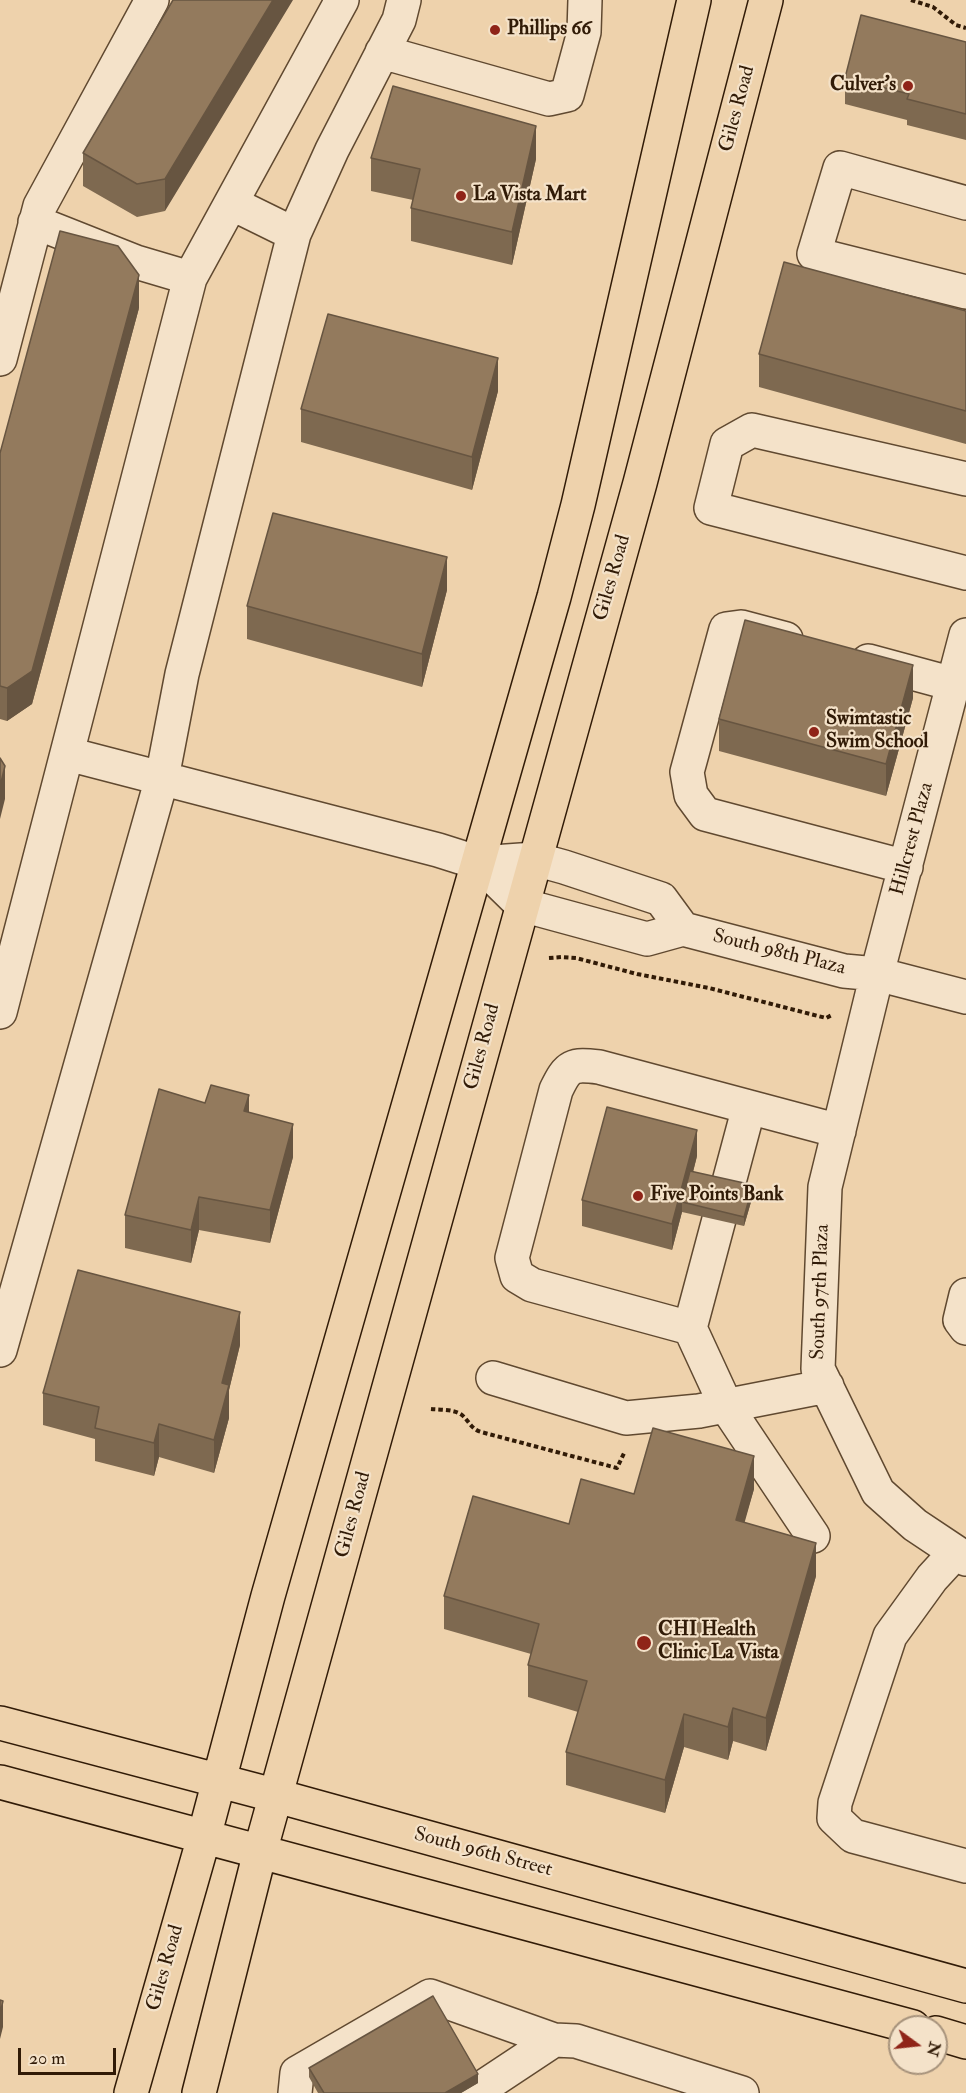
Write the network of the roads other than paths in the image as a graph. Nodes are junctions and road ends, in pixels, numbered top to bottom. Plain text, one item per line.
1 (152, 0) edge
2 (342, 0) edge
3 (404, 0) edge
4 (585, 0) edge
5 (694, 0) edge
6 (766, 0) edge
7 (382, 52) junction
8 (231, 203) junction
9 (966, 203) edge
10 (35, 222) junction
11 (294, 234) junction
12 (190, 278) junction
13 (966, 292) edge
14 (0, 359) edge
15 (966, 479) edge
16 (966, 573) edge
17 (966, 634) edge
18 (953, 684) junction
19 (68, 754) junction
20 (162, 778) junction
21 (535, 859) junction
22 (478, 863) junction
23 (906, 867) junction
24 (522, 905) junction
25 (683, 929) junction
26 (877, 974) junction
27 (966, 998) edge
28 (0, 1012) edge
29 (749, 1107) junction
30 (838, 1131) junction
31 (966, 1295) edge
32 (690, 1328) junction
33 (966, 1328) edge
34 (0, 1350) edge
35 (493, 1378) dead end
36 (827, 1386) junction
37 (726, 1406) junction
38 (813, 1536) dead end
39 (961, 1556) edge
40 (0, 1723) edge
41 (219, 1781) junction
42 (0, 1782) edge
43 (277, 1796) junction
44 (204, 1837) junction
45 (260, 1852) junction
46 (966, 1866) edge
47 (966, 1986) edge
48 (888, 2020) edge
49 (948, 2037) edge
50 (554, 2040) junction
51 (966, 2042) edge
52 (131, 2093) edge
53 (199, 2093) edge
54 (295, 2093) edge
55 (474, 2093) edge
56 (742, 2093) edge

1 - 10 street
2 - 8 street
3 - 7 street
4 - 7 street
5 - 22 main road, Giles Road
6 - 21 main road, Giles Road
7 - 11 street
8 - 11 street
8 - 12 street
9 - 13 street
10 - 12 street
10 - 14 street
11 - 20 street
12 - 19 street
15 - 16 street
17 - 18 street, Hillcrest Plaza
18 - 23 street, Hillcrest Plaza
18 - 23 street
19 - 20 street
19 - 28 street
20 - 22 street
20 - 34 street
21 - 22 street
21 - 24 main road, Giles Road
21 - 25 street
22 - 24 street, South 98th Plaza
22 - 41 main road, Giles Road
23 - 26 street, Hillcrest Plaza
24 - 25 street, South 98th Plaza
24 - 43 main road, Giles Road
25 - 26 street, South 98th Plaza
26 - 27 street, South 98th Plaza
26 - 30 street, South 97th Plaza
29 - 30 street
29 - 32 street
29 - 32 street
30 - 36 street, South 97th Plaza
31 - 33 street
32 - 37 street
35 - 37 street
36 - 37 street
36 - 39 street, South 97th Plaza
37 - 38 street
39 - 46 street
40 - 41 main road, South 96th Street
41 - 43 main road, South 96th Street
41 - 44 main road, Giles Road
42 - 44 main road
43 - 45 main road, Giles Road
43 - 47 main road, South 96th Street
44 - 45 main road
44 - 52 main road, Giles Road
45 - 48 main road
45 - 53 main road, Giles Road
49 - 51 main road
50 - 54 street
50 - 55 street
50 - 56 street

